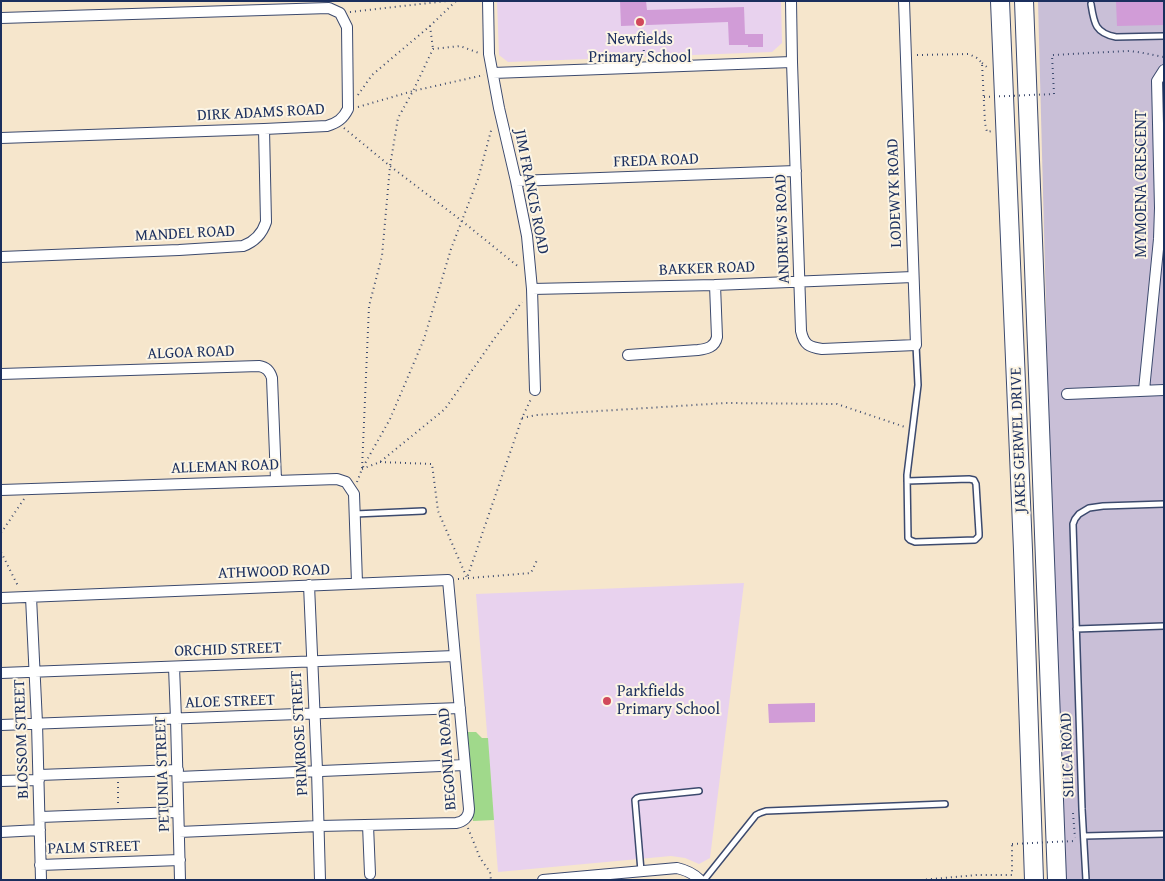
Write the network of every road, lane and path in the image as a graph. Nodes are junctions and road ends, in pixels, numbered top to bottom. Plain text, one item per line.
1 (447, 1) edge
2 (456, 1) edge
3 (488, 1) edge
4 (791, 1) edge
5 (904, 1) edge
6 (993, 1) edge
7 (1000, 1) edge
8 (1026, 1) edge
9 (1091, 4) dead end
10 (340, 13) junction
11 (1, 18) edge
12 (642, 25) dead end
13 (430, 26) junction
14 (1164, 36) edge
15 (433, 49) junction
16 (489, 54) junction
17 (906, 56) junction
18 (1164, 57) edge
19 (792, 62) junction
20 (644, 67) junction
21 (1164, 70) edge
22 (493, 73) junction
23 (1004, 85) junction
24 (413, 91) junction
25 (984, 97) junction
26 (499, 108) junction
27 (348, 109) junction
28 (343, 119) junction
29 (986, 123) dead end
30 (264, 129) junction
31 (1, 138) edge
32 (1161, 155) edge
33 (390, 166) junction
34 (796, 171) junction
35 (516, 181) junction
36 (1162, 208) edge
37 (462, 221) junction
38 (1, 256) edge
39 (530, 271) junction
40 (913, 277) junction
41 (800, 281) junction
42 (716, 285) junction
43 (532, 289) junction
44 (916, 345) junction
45 (628, 355) dead end
46 (1, 374) edge
47 (535, 390) joint
48 (1144, 390) junction
49 (1164, 390) edge
50 (1067, 394) dead end
51 (522, 418) junction
52 (912, 429) junction
53 (380, 462) junction
54 (362, 469) junction
55 (276, 480) junction
56 (907, 481) junction
57 (24, 489) junction
58 (1, 490) edge
59 (354, 494) junction
60 (1164, 504) edge
61 (423, 511) dead end
62 (354, 514) junction
63 (1, 533) edge
64 (1, 552) edge
65 (538, 558) dead end
66 (467, 578) junction
67 (448, 580) junction
68 (357, 583) junction
69 (309, 585) junction
70 (31, 597) junction
71 (1, 598) edge
72 (1164, 626) edge
73 (1076, 629) junction
74 (455, 656) junction
75 (312, 661) junction
76 (174, 667) junction
77 (34, 671) junction
78 (1, 673) edge
79 (460, 708) junction
80 (314, 714) junction
81 (176, 718) junction
82 (37, 723) junction
83 (1, 725) edge
84 (465, 765) junction
85 (317, 770) junction
86 (118, 772) junction
87 (178, 773) junction
88 (39, 778) junction
89 (1, 781) edge
90 (699, 791) dead end
91 (946, 804) dead end
92 (178, 812) junction
93 (1073, 812) dead end
94 (118, 814) junction
95 (40, 817) junction
96 (465, 818) junction
97 (368, 825) junction
98 (319, 826) junction
99 (40, 830) junction
100 (1, 832) edge
101 (179, 832) junction
102 (1164, 834) edge
103 (1084, 836) junction
104 (180, 860) junction
105 (40, 865) junction
106 (641, 871) junction
107 (370, 874) dead end
108 (1012, 875) junction
109 (41, 880) edge
110 (180, 880) edge
111 (320, 880) edge
112 (491, 880) edge
113 (543, 880) edge
114 (702, 880) edge
115 (921, 880) edge
116 (1015, 880) edge
117 (1034, 880) edge
118 (1057, 880) edge
119 (1086, 880) edge

1 - 10 path
2 - 13 path
3 - 16 street, JIM FRANCIS ROAD
4 - 19 street, ANDREWS ROAD
5 - 17 street, LODEWYK ROAD
6 - 23 highway
7 - 23 highway, JAKES GERWEL DRIVE
8 - 118 highway, JAKES GERWEL DRIVE
9 - 14 lane
10 - 11 street
10 - 27 street, DIRK ADAMS ROAD
12 - 20 path
13 - 15 path
13 - 27 path
15 - 16 path
15 - 24 path
16 - 22 street, JIM FRANCIS ROAD
17 - 25 path
17 - 40 street, LODEWYK ROAD
18 - 25 path, bridge
19 - 20 street
19 - 34 street, ANDREWS ROAD
20 - 22 street
21 - 32 street, MYMOENA CRESCENT
22 - 24 path
22 - 26 street, JIM FRANCIS ROAD
23 - 117 highway, JAKES GERWEL DRIVE
24 - 27 path
24 - 33 path
25 - 29 path
26 - 35 street, JIM FRANCIS ROAD
26 - 37 path
27 - 28 street, DIRK ADAMS ROAD
28 - 30 street, DIRK ADAMS ROAD
28 - 33 path
30 - 31 street, DIRK ADAMS ROAD
30 - 38 street, MANDEL ROAD
32 - 36 street, MYMOENA CRESCENT
33 - 37 path
33 - 54 path
34 - 35 street, FREDA ROAD
34 - 41 street, ANDREWS ROAD
35 - 39 street, JIM FRANCIS ROAD
36 - 48 street, MYMOENA CRESCENT
37 - 39 path
37 - 54 path
39 - 43 street, JIM FRANCIS ROAD
40 - 41 street, BAKKER ROAD
40 - 44 street, LODEWYK ROAD
41 - 42 street, BAKKER ROAD
41 - 44 street, ANDREWS ROAD
42 - 43 street, BAKKER ROAD
42 - 45 street
43 - 47 street, JIM FRANCIS ROAD
43 - 53 path
44 - 52 lane, LODEWYK ROAD
46 - 55 street, ALGOA ROAD
47 - 51 path
48 - 49 street
48 - 50 street
51 - 52 path
51 - 66 path
52 - 56 lane, LODEWYK ROAD
53 - 54 path
53 - 66 path
54 - 59 path
55 - 57 street, ALLEMAN ROAD
55 - 59 street, ALLEMAN ROAD
56 - 56 lane, LODEWYK ROAD
57 - 58 street, ALLEMAN ROAD
57 - 63 path
59 - 62 street
60 - 73 lane, SILICA ROAD
61 - 62 lane
62 - 68 street
64 - 70 path
65 - 66 path
66 - 67 path
67 - 68 street, ATHWOOD ROAD
67 - 74 street, BEGONIA ROAD
68 - 69 street, ATHWOOD ROAD
69 - 70 street, ATHWOOD ROAD
69 - 75 street, PRIMROSE STREET
70 - 71 street, ATHWOOD ROAD
70 - 77 street, BLOSSOM STREET
72 - 73 lane
73 - 103 lane, SILICA ROAD
74 - 75 street, ORCHID STREET
74 - 79 street, BEGONIA ROAD
75 - 76 street, ORCHID STREET
75 - 80 street, PRIMROSE STREET
76 - 77 street, ORCHID STREET
76 - 81 street, PETUNIA STREET
77 - 78 street, ORCHID STREET
77 - 82 street, BLOSSOM STREET
79 - 80 street, ALOE STREET
79 - 84 street, BEGONIA ROAD
80 - 81 street, ALOE STREET
80 - 85 street, PRIMROSE STREET
81 - 82 street, ALOE STREET
81 - 87 street, PETUNIA STREET
82 - 83 street, ALOE STREET
82 - 88 street, BLOSSOM STREET
84 - 85 street
84 - 96 street, BEGONIA ROAD
85 - 87 street
85 - 98 street, PRIMROSE STREET
86 - 87 street
86 - 88 street
86 - 94 path
87 - 92 street, PETUNIA STREET
88 - 89 street
88 - 95 street, BLOSSOM STREET
90 - 106 lane
91 - 114 lane
92 - 94 street
92 - 101 street, PETUNIA STREET
93 - 108 path, bridge
94 - 95 street
95 - 99 street, BLOSSOM STREET
96 - 97 street, BEGONIA ROAD
96 - 112 path
97 - 98 street, BEGONIA ROAD
97 - 107 street
98 - 101 street, BEGONIA ROAD
98 - 111 street, PRIMROSE STREET
99 - 100 street
99 - 105 street, BLOSSOM STREET
101 - 104 street, PETUNIA STREET
102 - 103 lane
103 - 119 lane, SILICA ROAD
104 - 105 street, PALM STREET
104 - 110 street, PETUNIA STREET
105 - 109 street, BLOSSOM STREET
106 - 113 street
106 - 114 street
108 - 115 path
108 - 116 path

